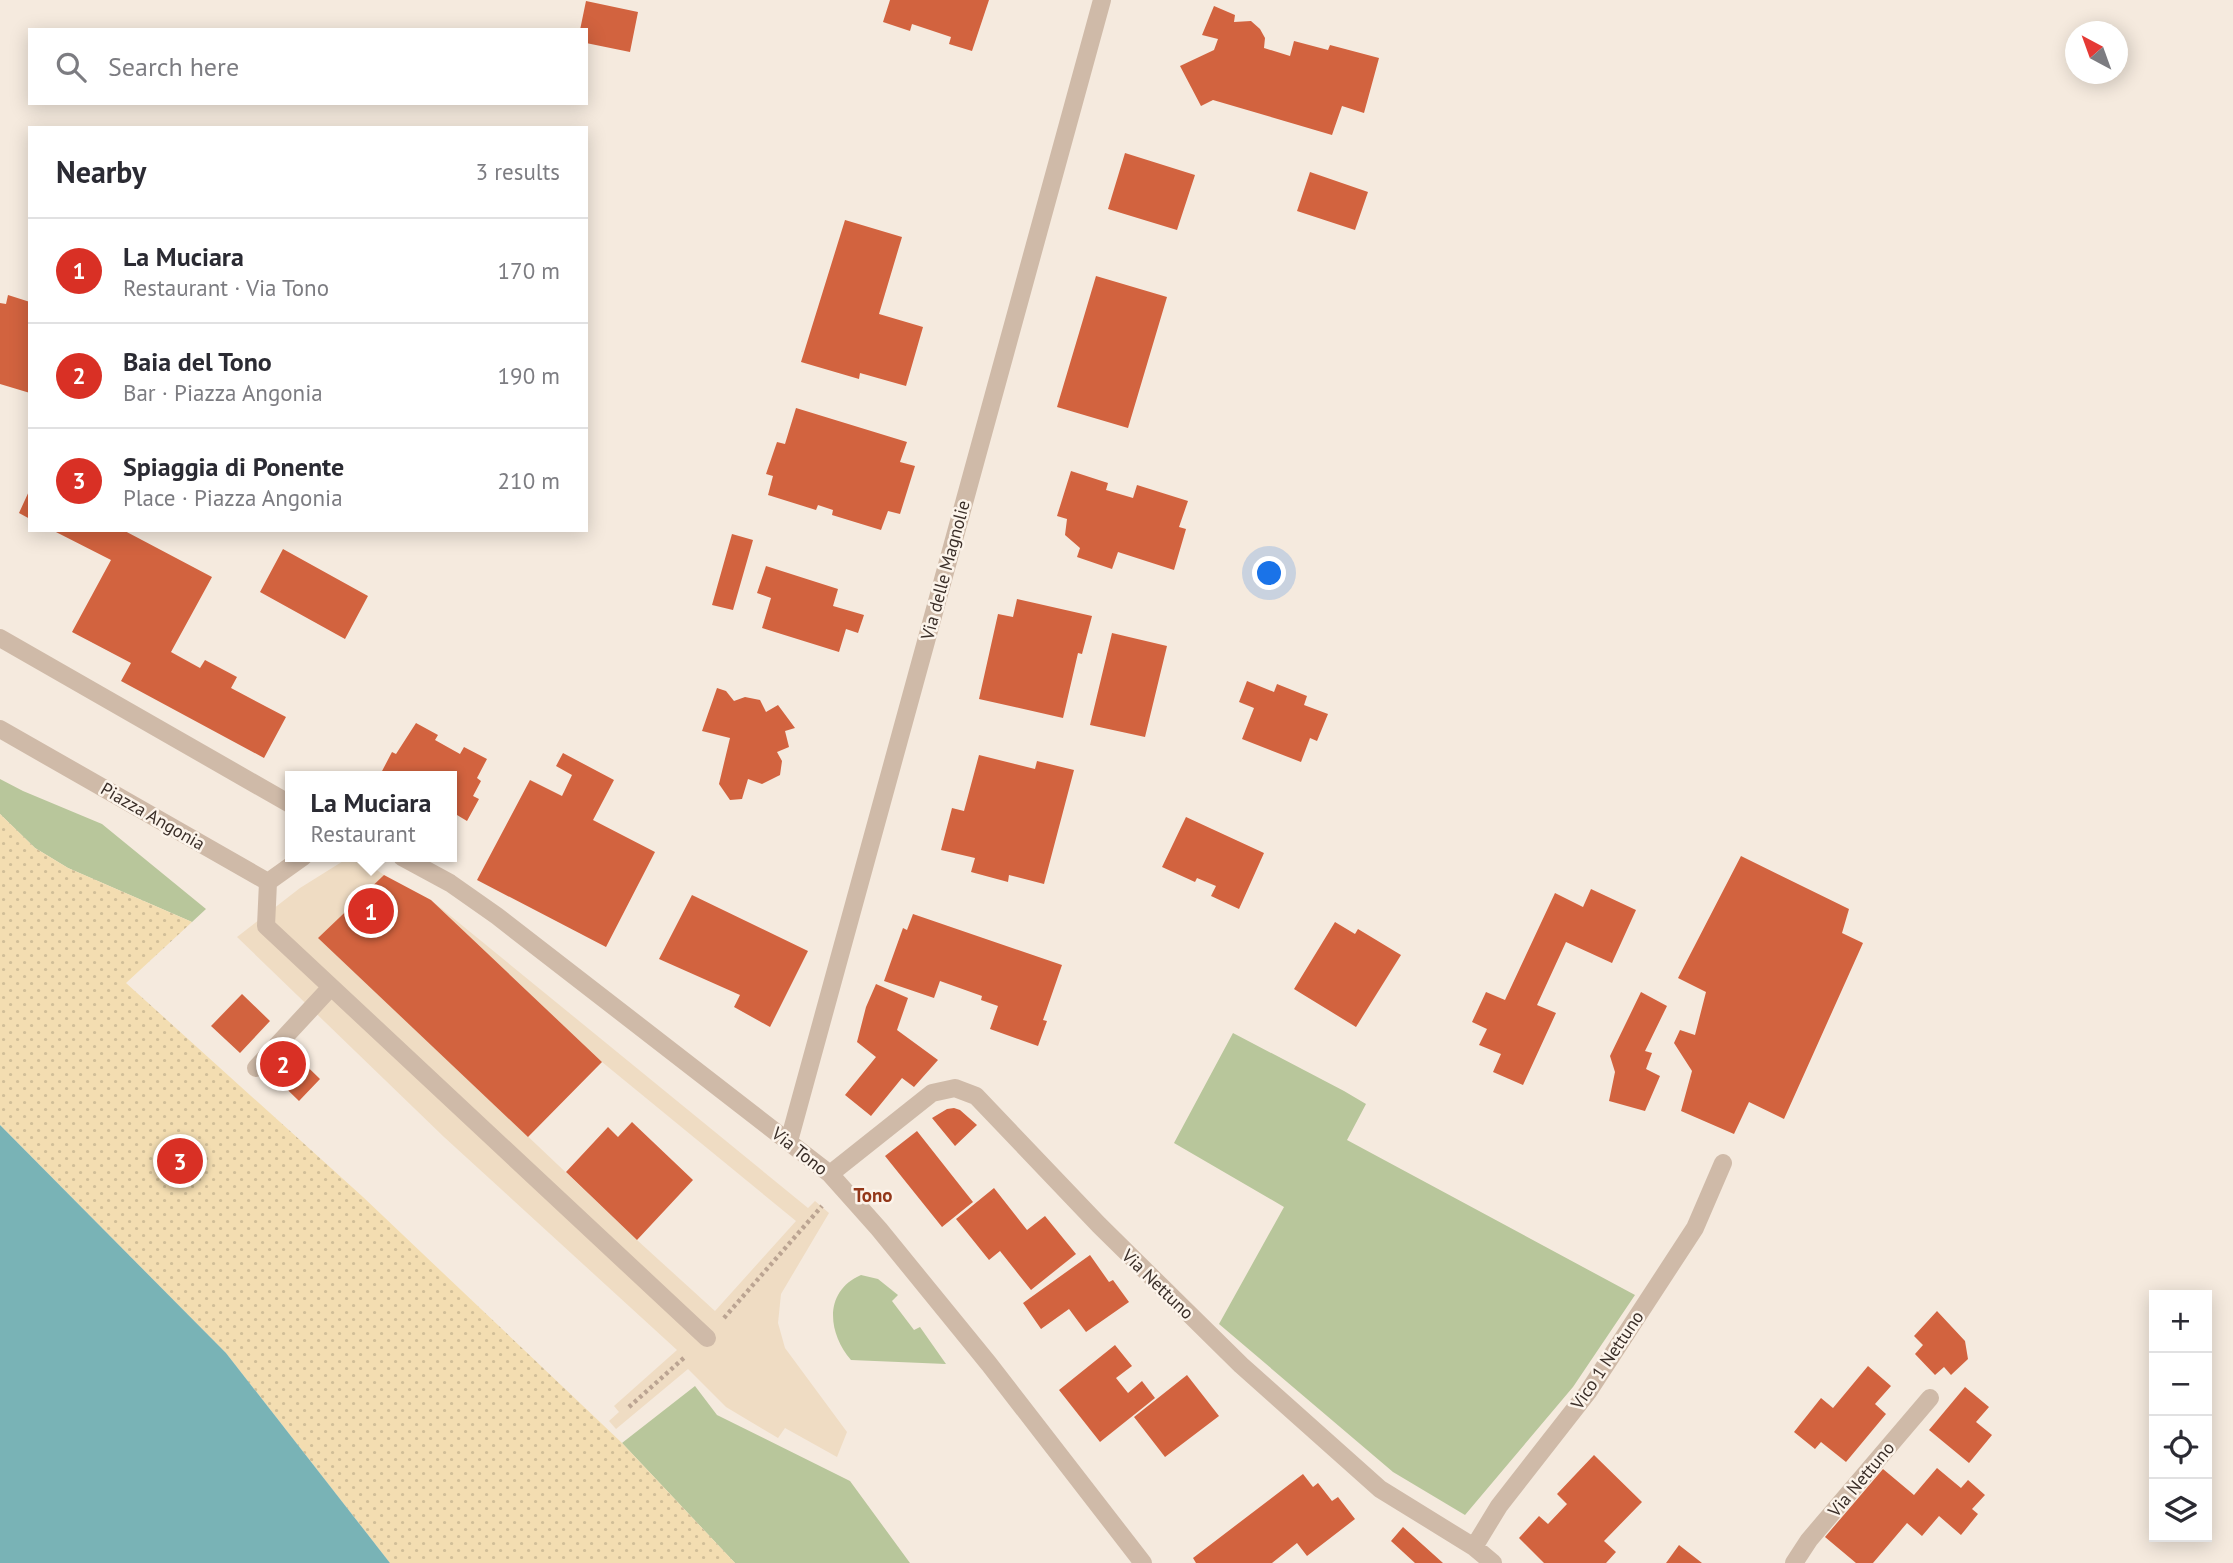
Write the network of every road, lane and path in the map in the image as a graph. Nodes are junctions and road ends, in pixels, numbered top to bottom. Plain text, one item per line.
1 (1102, 0) edge
2 (0, 638) edge
3 (0, 729) edge
4 (285, 801) edge
5 (296, 862) edge
6 (411, 862) edge
7 (268, 882) junction
8 (331, 987) junction
9 (256, 1068) dead end
10 (789, 1141) junction
11 (1723, 1163) dead end
12 (836, 1180) junction
13 (707, 1338) junction
14 (1930, 1398) dead end
15 (628, 1407) dead end
16 (1474, 1546) junction
17 (1143, 1563) edge
18 (1493, 1563) edge
19 (1794, 1563) edge

1 - 10 street, Via delle Magnolie
2 - 4 street
3 - 7 street, Piazza Angonia
5 - 7 street
6 - 10 street, Via Tono
7 - 8 street
8 - 9 street
8 - 13 street
10 - 12 street, Via Tono
11 - 16 street, Vico 1 Nettuno
12 - 13 path
12 - 16 street, Via Nettuno
12 - 17 street, Via Tono
13 - 15 path
14 - 19 street, Via Nettuno
16 - 18 street, Via Nettuno

